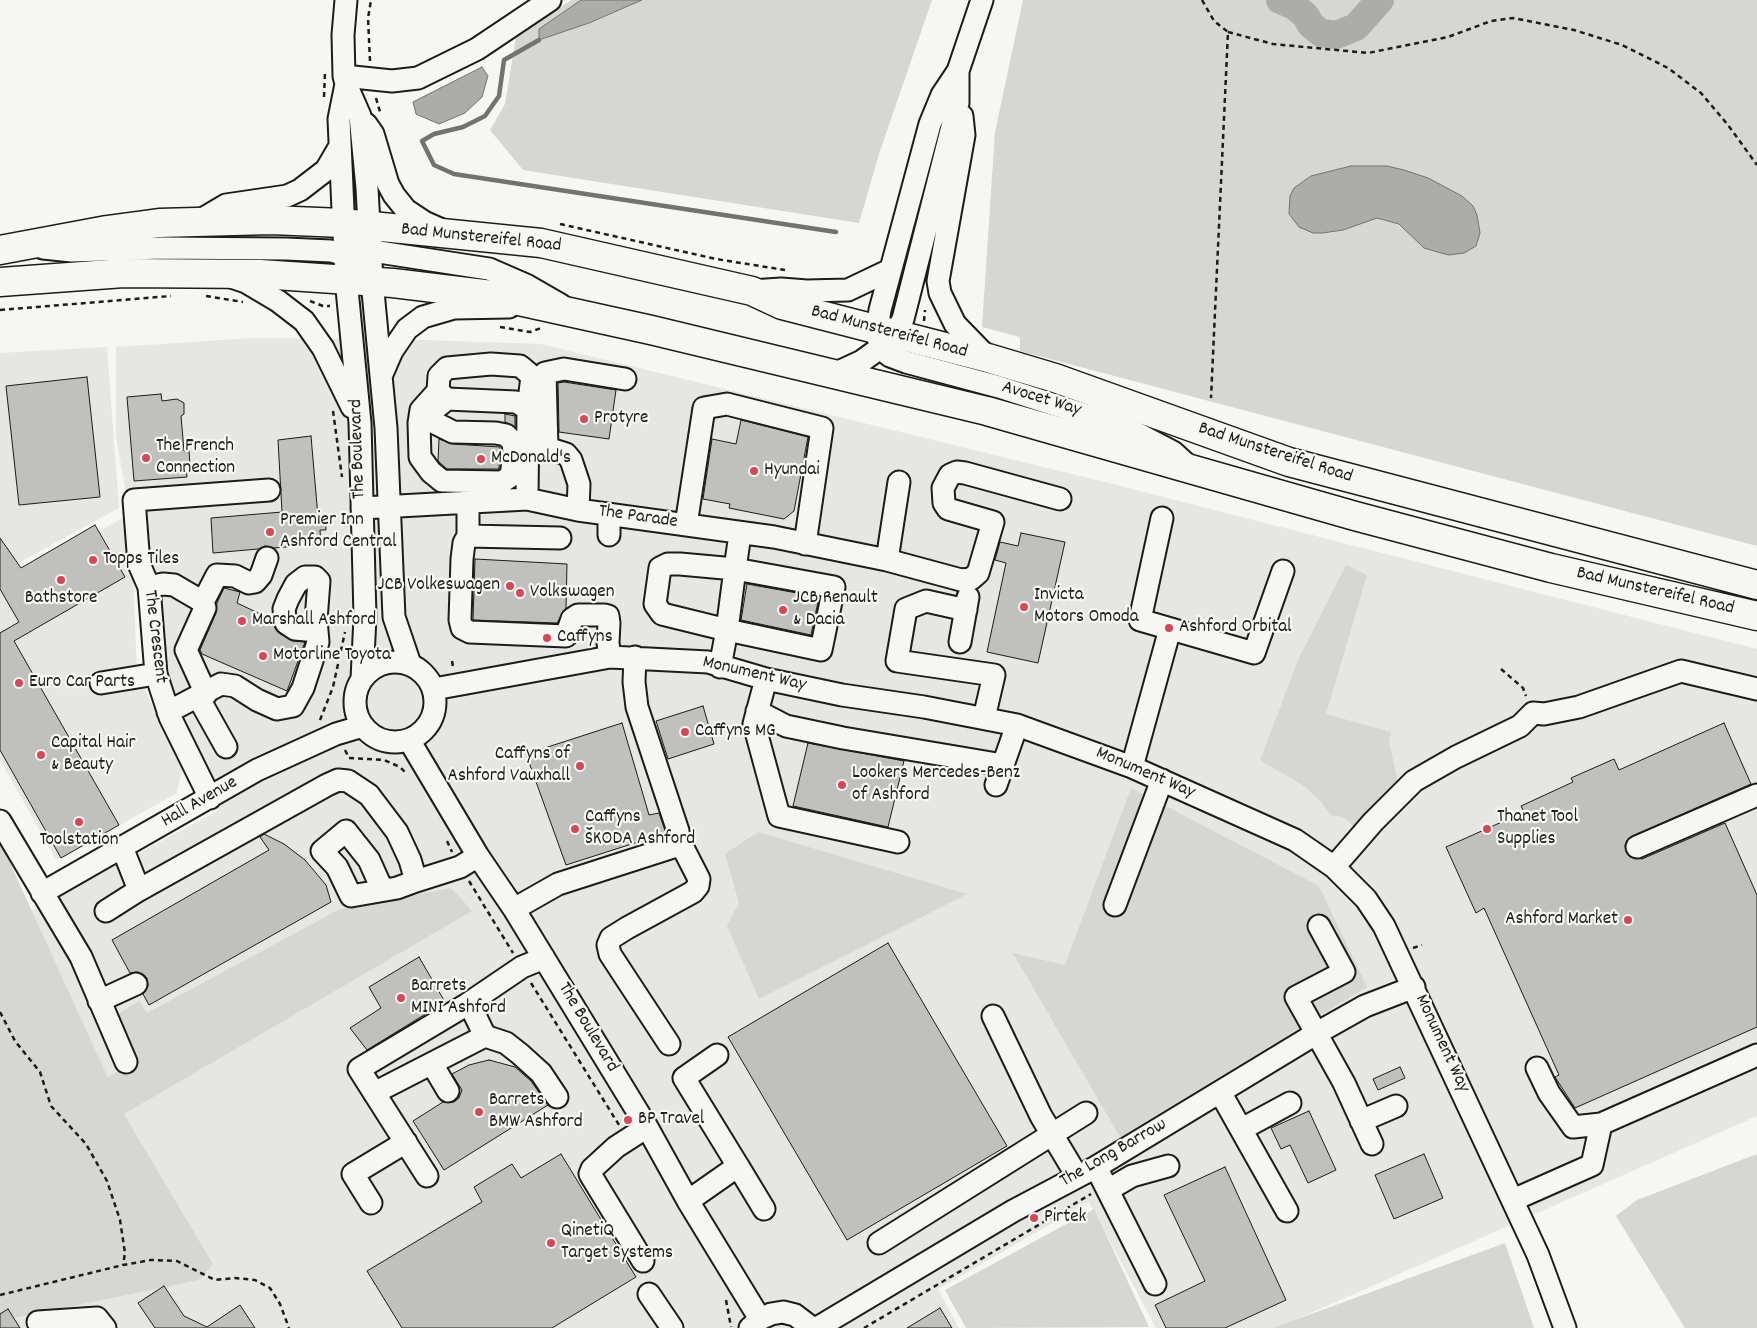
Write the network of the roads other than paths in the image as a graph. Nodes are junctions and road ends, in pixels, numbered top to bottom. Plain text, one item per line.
1 (346, 0) edge
2 (550, 0) edge
3 (982, 0) edge
4 (958, 71) junction
5 (338, 76) junction
6 (958, 103) junction
7 (360, 116) junction
8 (340, 146) junction
9 (199, 222) junction
10 (342, 223) junction
11 (453, 235) junction
12 (370, 238) junction
13 (11, 248) edge
14 (890, 270) junction
15 (354, 271) junction
16 (0, 282) edge
17 (211, 284) junction
18 (752, 291) junction
19 (575, 313) junction
20 (544, 317) junction
21 (884, 338) junction
22 (988, 358) junction
23 (834, 374) junction
24 (381, 378) junction
25 (625, 379) dead end
26 (442, 395) junction
27 (528, 409) junction
28 (360, 423) junction
29 (1193, 470) junction
30 (899, 482) dead end
31 (269, 490) dead end
32 (527, 498) junction
33 (1060, 499) dead end
34 (468, 500) junction
35 (388, 506) junction
36 (362, 508) junction
37 (578, 510) junction
38 (1162, 518) dead end
39 (686, 525) junction
40 (740, 534) junction
41 (468, 536) junction
42 (560, 538) dead end
43 (805, 544) junction
44 (267, 558) dead end
45 (887, 560) junction
46 (735, 569) junction
47 (1283, 571) dead end
48 (966, 580) junction
49 (1757, 585) edge
50 (149, 587) junction
51 (203, 602) junction
52 (966, 610) junction
53 (1757, 616) edge
54 (1170, 629) junction
55 (727, 630) junction
56 (317, 631) dead end
57 (960, 642) dead end
58 (610, 657) junction
59 (635, 657) junction
60 (410, 664) junction
61 (720, 667) junction
62 (156, 674) junction
63 (362, 679) junction
64 (766, 679) junction
65 (101, 683) dead end
66 (434, 689) junction
67 (1757, 689) edge
68 (202, 696) junction
69 (757, 711) junction
70 (168, 712) junction
71 (984, 718) junction
72 (1017, 725) junction
73 (363, 726) junction
74 (409, 740) junction
75 (226, 747) dead end
76 (1003, 765) junction
77 (1132, 767) junction
78 (1162, 780) junction
79 (996, 785) dead end
80 (1757, 795) edge
81 (210, 798) junction
82 (0, 821) edge
83 (678, 840) junction
84 (898, 842) dead end
85 (122, 847) junction
86 (1637, 847) dead end
87 (478, 856) junction
88 (1334, 867) junction
89 (416, 881) junction
90 (382, 889) dead end
91 (139, 890) junction
92 (42, 893) junction
93 (1114, 905) dead end
94 (514, 909) junction
95 (106, 911) dead end
96 (1319, 926) dead end
97 (544, 958) junction
98 (136, 984) dead end
99 (1414, 987) junction
100 (99, 1001) junction
101 (469, 1003) junction
102 (993, 1016) dead end
103 (1317, 1033) junction
104 (485, 1036) junction
105 (669, 1044) dead end
106 (717, 1055) dead end
107 (1757, 1056) edge
108 (126, 1062) dead end
109 (432, 1064) junction
110 (1537, 1068) dead end
111 (448, 1091) dead end
112 (374, 1092) junction
113 (1220, 1092) junction
114 (557, 1097) dead end
115 (1290, 1104) dead end
116 (1396, 1106) dead end
117 (1086, 1113) dead end
118 (1361, 1121) junction
119 (1601, 1124) junction
120 (647, 1127) junction
121 (1242, 1129) junction
122 (1053, 1133) junction
123 (406, 1142) junction
124 (1372, 1144) dead end
125 (738, 1166) junction
126 (1168, 1166) dead end
127 (1087, 1172) junction
128 (427, 1176) dead end
129 (1102, 1194) junction
130 (1513, 1200) junction
131 (688, 1201) junction
132 (371, 1204) dead end
133 (764, 1209) dead end
134 (1287, 1211) dead end
135 (879, 1243) dead end
136 (643, 1261) dead end
137 (1155, 1284) dead end
138 (649, 1294) dead end
139 (38, 1322) dead end
140 (755, 1323) edge
141 (105, 1328) edge
142 (672, 1328) edge
143 (812, 1328) edge
144 (817, 1328) edge
145 (1565, 1328) edge

1 - 5 street
2 - 5 street
3 - 4 street, Avocet Way
4 - 6 street, Avocet Way
4 - 14 street, Avocet Way
5 - 7 street
5 - 8 street
6 - 21 street, Avocet Way
6 - 22 street, Avocet Way
7 - 11 street
7 - 12 street
8 - 9 street
8 - 10 street
9 - 10 highway, Bad Munstereifel Road
9 - 13 highway, Bad Munstereifel Road
10 - 12 highway, Bad Munstereifel Road
10 - 15 street
11 - 12 highway, Bad Munstereifel Road
11 - 18 highway, Bad Munstereifel Road
12 - 15 street
12 - 19 street
13 - 15 street
14 - 18 street
14 - 21 street, Avocet Way
15 - 17 highway, Bad Munstereifel Road
15 - 20 highway, Bad Munstereifel Road
15 - 24 street, The Boulevard
15 - 28 street, The Boulevard
16 - 17 highway, Bad Munstereifel Road
17 - 28 street
18 - 21 highway, Bad Munstereifel Road
19 - 20 highway, Bad Munstereifel Road
19 - 23 highway, Bad Munstereifel Road
20 - 24 street
21 - 22 highway, Bad Munstereifel Road
21 - 23 street
21 - 29 street, Avocet Way
22 - 49 highway, Bad Munstereifel Road
23 - 29 highway, Bad Munstereifel Road
24 - 35 street, The Boulevard
25 - 37 street
26 - 26 street
26 - 27 street
26 - 27 street
27 - 32 street
28 - 36 street, The Boulevard
29 - 53 highway, Bad Munstereifel Road
30 - 45 street
31 - 50 street, The Crescent
32 - 34 street, The Parade
32 - 37 street, The Parade
33 - 48 street
34 - 35 street, The Parade
34 - 41 street
35 - 36 street, The Parade
35 - 60 street, The Boulevard
36 - 63 street, The Boulevard
37 - 39 street, The Parade
38 - 54 street
39 - 40 street, The Parade
39 - 43 street
40 - 43 street, The Parade
40 - 46 street
41 - 42 street
41 - 58 street
43 - 45 street, The Parade
44 - 51 street
45 - 48 street, The Parade
46 - 55 street
46 - 55 street
46 - 55 street
47 - 54 street
48 - 52 street
50 - 51 street
50 - 62 street, The Crescent
51 - 68 street
52 - 57 street
52 - 71 street
54 - 77 street
55 - 61 street
56 - 68 street
58 - 59 street, Monument Way
58 - 66 street, Monument Way
59 - 61 street, Monument Way
59 - 83 street
60 - 63 street
60 - 66 street
61 - 64 street, Monument Way
62 - 65 street
62 - 70 street, The Crescent
63 - 73 street
64 - 69 street
64 - 71 street, Monument Way
66 - 74 street
67 - 88 street
68 - 70 street
68 - 75 street
69 - 76 street
69 - 84 street
70 - 81 street, The Crescent
71 - 72 street, Monument Way
72 - 76 street
72 - 77 street, Monument Way
73 - 74 street
73 - 81 street, Hall Avenue
74 - 87 street, The Boulevard
76 - 79 street
77 - 78 street, Monument Way
78 - 88 street, Monument Way
78 - 93 street
80 - 86 street
81 - 85 street, Hall Avenue
82 - 92 street
83 - 94 street
83 - 105 street
85 - 91 street
85 - 92 street, Hall Avenue
87 - 89 street
87 - 94 street, The Boulevard
88 - 99 street, Monument Way
89 - 90 street
89 - 91 street
91 - 95 street
92 - 100 street
94 - 97 street, The Boulevard
96 - 103 street
97 - 101 street
97 - 120 street, The Boulevard
98 - 100 street
99 - 103 street, The Long Barrow
99 - 130 street, Monument Way
100 - 108 street
101 - 104 street
101 - 112 street
102 - 122 street
103 - 113 street, The Long Barrow
103 - 118 street
104 - 109 street
104 - 114 street
106 - 125 street
107 - 119 street
109 - 111 street
109 - 112 street
110 - 119 street
112 - 123 street
113 - 121 street
113 - 127 street, The Long Barrow
115 - 121 street
116 - 118 street
117 - 122 street
118 - 124 street
119 - 130 street
120 - 131 street, The Boulevard
120 - 136 street
121 - 134 street
122 - 127 street
122 - 135 street
123 - 128 street
123 - 132 street
125 - 131 street
125 - 133 street
126 - 129 street
127 - 129 street
127 - 144 street, The Long Barrow
129 - 137 street
130 - 145 street, Monument Way
131 - 140 street, The Boulevard
138 - 142 street
139 - 141 street
140 - 143 street, The Boulevard

